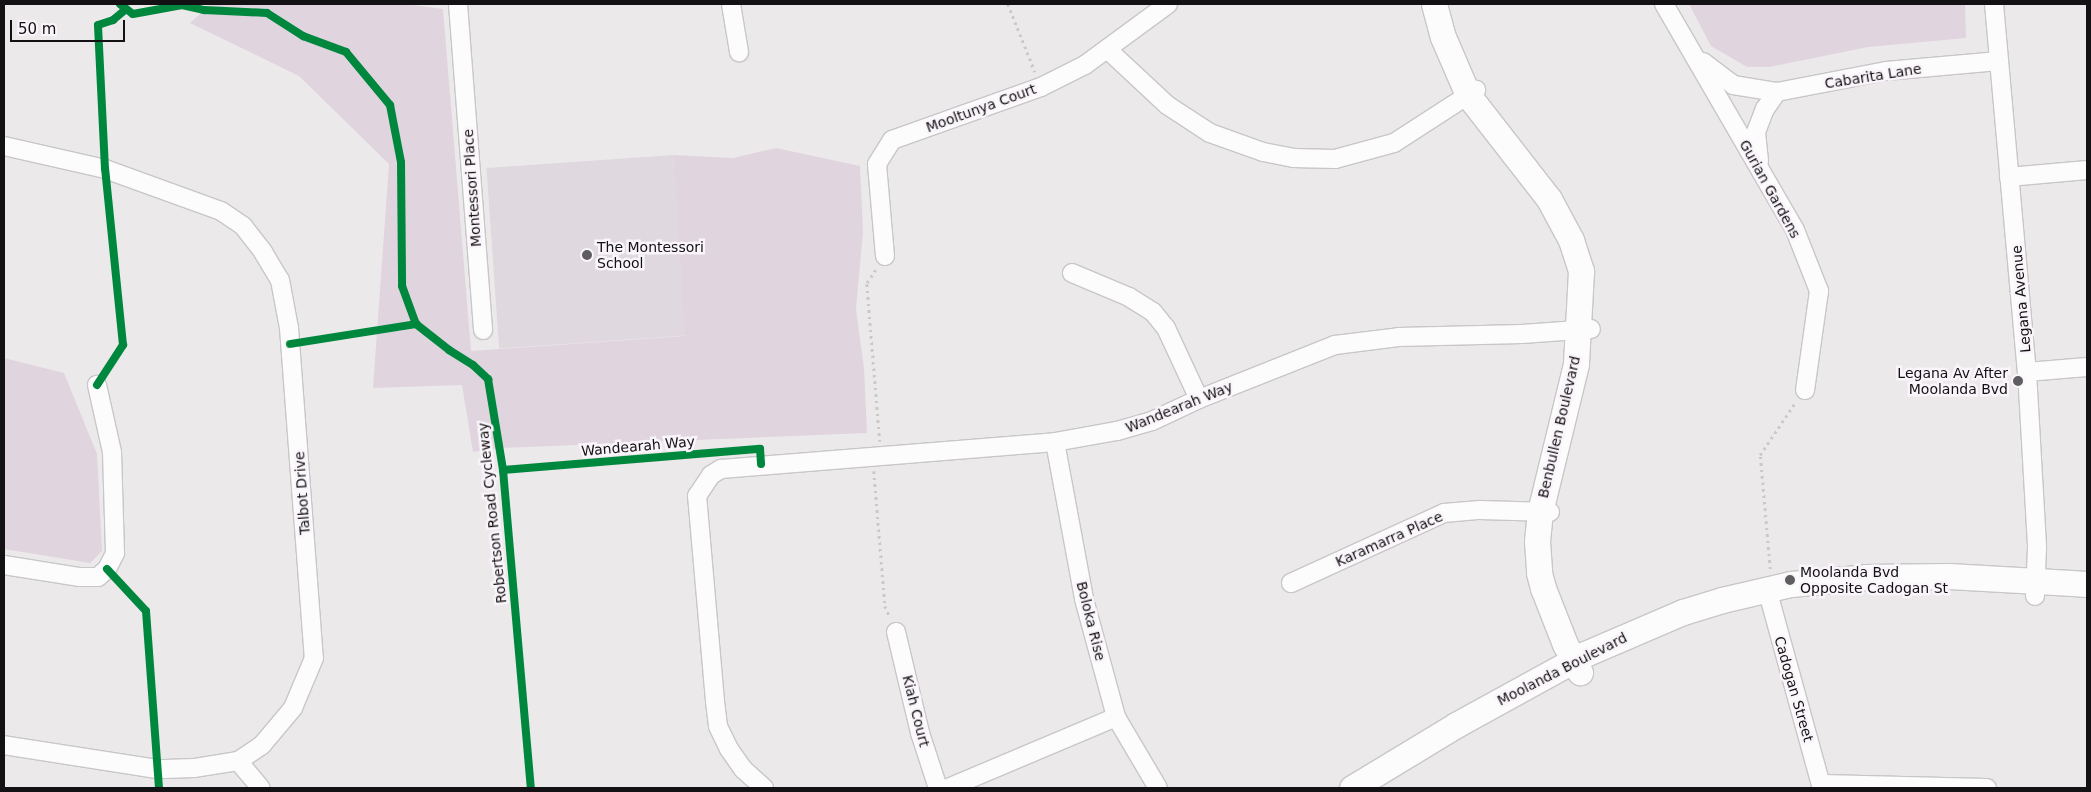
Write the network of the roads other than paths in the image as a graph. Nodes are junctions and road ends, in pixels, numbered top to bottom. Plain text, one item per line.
1 (458, 4) edge
2 (731, 4) edge
3 (1168, 4) edge
4 (1434, 4) edge
5 (1443, 4) edge
6 (1664, 4) edge
7 (1994, 4) edge
8 (1107, 48) junction
9 (740, 52) dead end
10 (1695, 56) junction
11 (1999, 61) junction
12 (1472, 92) junction
13 (1777, 92) junction
14 (4, 146) edge
15 (1760, 169) junction
16 (2087, 170) edge
17 (2009, 177) junction
18 (885, 256) road end
19 (1072, 273) dead end
20 (1585, 329) junction
21 (483, 330) dead end
22 (2087, 367) edge
23 (2028, 372) junction
24 (98, 385) dead end
25 (1805, 390) road end
26 (1199, 399) junction
27 (1055, 442) junction
28 (1545, 512) junction
29 (4, 565) edge
30 (1291, 583) dead end
31 (2087, 584) edge
32 (2035, 589) junction
33 (1769, 590) junction
34 (2087, 599) edge
35 (896, 632) road end
36 (1582, 663) junction
37 (1116, 718) junction
38 (4, 745) edge
39 (238, 761) junction
40 (1821, 786) edge
41 (261, 788) edge
42 (764, 788) edge
43 (938, 788) edge
44 (948, 788) edge
45 (1158, 788) edge
46 (1352, 788) edge
47 (1377, 788) edge
48 (1987, 788) edge

1 - 21 street, Montessori Place
2 - 9 street
3 - 8 street, Mooltunya Court
4 - 12 street, Benbullen Boulevard
5 - 12 street, Benbullen Boulevard
6 - 10 street, Gurian Gardens
7 - 11 street, Legana Avenue
8 - 12 street
8 - 18 street, Mooltunya Court
10 - 13 street, Cabarita Lane
10 - 15 street, Gurian Gardens
11 - 13 street, Cabarita Lane
11 - 17 street, Legana Avenue
12 - 20 street, Benbullen Boulevard
13 - 15 street
14 - 39 street, Talbot Drive
15 - 25 street, Gurian Gardens
16 - 17 street
17 - 23 street, Legana Avenue
19 - 26 street
20 - 26 street, Wandearah Way
20 - 28 street, Benbullen Boulevard
22 - 23 street
23 - 32 street, Legana Avenue
24 - 29 street
26 - 27 street, Wandearah Way
27 - 37 street, Boloka Rise
27 - 42 street, Wandearah Way
28 - 30 street, Karamarra Place
28 - 36 street, Benbullen Boulevard
31 - 32 street, Moolanda Boulevard
32 - 33 street, Moolanda Boulevard
32 - 34 street, Moolanda Boulevard
33 - 36 street, Moolanda Boulevard
33 - 40 street, Cadogan Street
35 - 43 street, Kiah Court
36 - 46 street, Moolanda Boulevard
36 - 47 street, Moolanda Boulevard
37 - 44 street
37 - 45 street, Boloka Rise
38 - 39 street, Talbot Drive
39 - 41 street
40 - 48 street

